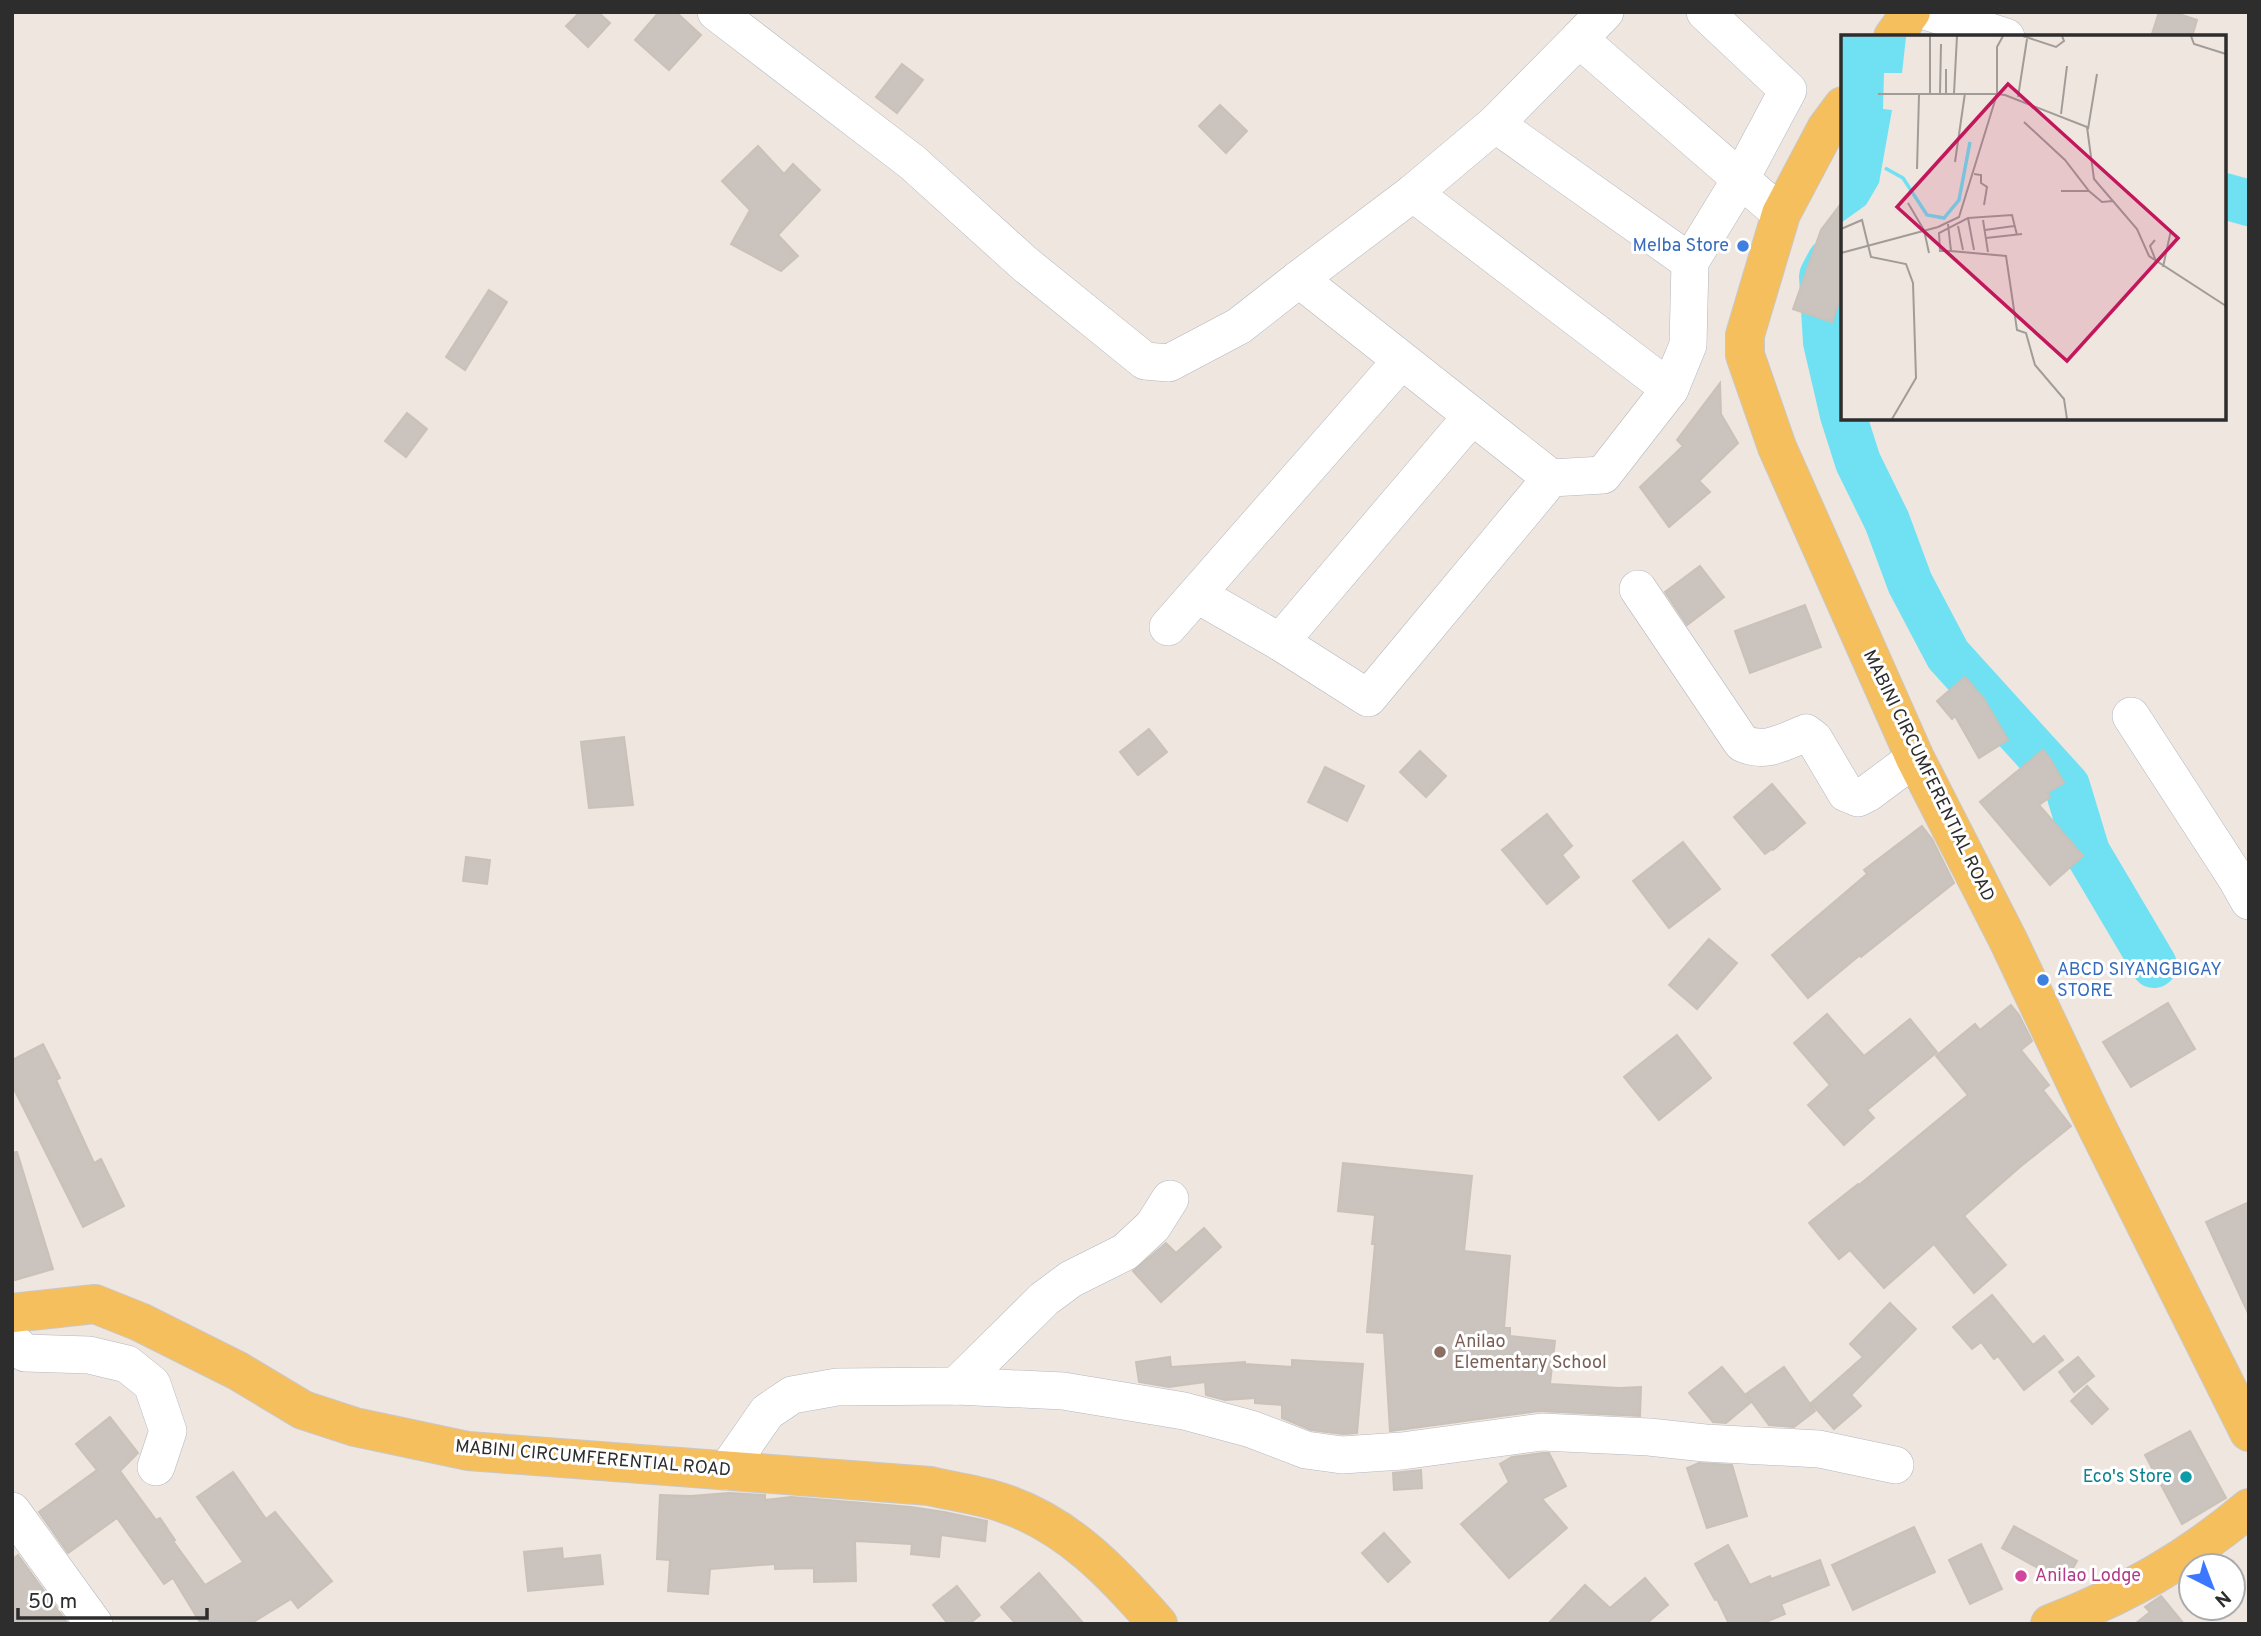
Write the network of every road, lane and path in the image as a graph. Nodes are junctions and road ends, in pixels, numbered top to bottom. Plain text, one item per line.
1 (716, 12) edge
2 (1605, 12) edge
3 (1705, 12) edge
4 (1911, 12) edge
5 (1928, 12) edge
6 (1894, 35) edge
7 (2000, 35) edge
8 (1579, 39) junction
9 (1841, 109) edge
10 (1495, 124) junction
11 (1740, 180) junction
12 (1413, 193) junction
13 (1781, 214) junction
14 (1690, 262) junction
15 (1299, 279) junction
16 (1401, 361) junction
17 (1670, 389) junction
18 (1472, 416) junction
19 (1551, 478) junction
20 (1637, 589) dead end
21 (1198, 595) junction
22 (1168, 627) dead end
23 (1280, 642) junction
24 (2131, 716) dead end
25 (1915, 758) junction
26 (2249, 901) edge
27 (1170, 1199) dead end
28 (12, 1313) edge
29 (12, 1341) edge
30 (956, 1386) junction
31 (2249, 1432) edge
32 (1895, 1465) dead end
33 (156, 1467) dead end
34 (726, 1471) junction
35 (2249, 1508) edge
36 (12, 1511) edge
37 (2102, 1615) edge
38 (94, 1624) edge
39 (1158, 1624) edge
40 (2050, 1624) edge

1 - 15 street
2 - 8 street
3 - 11 street
4 - 6 main road
5 - 7 street
8 - 10 street
8 - 11 street
9 - 13 main road, MABINI CIRCUMFERENTIAL ROAD
10 - 12 street
10 - 14 street
11 - 13 street
11 - 14 street
12 - 15 street
12 - 17 street
13 - 25 main road, MABINI CIRCUMFERENTIAL ROAD
14 - 17 street
15 - 16 street
16 - 18 street
16 - 21 street
17 - 19 street
18 - 19 street
18 - 23 street
19 - 23 street
20 - 25 street
21 - 22 street
21 - 23 street
24 - 26 street
25 - 31 main road, MABINI CIRCUMFERENTIAL ROAD
27 - 30 street
28 - 34 main road, MABINI CIRCUMFERENTIAL ROAD
29 - 33 street
30 - 32 street
30 - 34 street
34 - 39 main road, MABINI CIRCUMFERENTIAL ROAD
35 - 37 main road
36 - 38 street
37 - 40 main road

